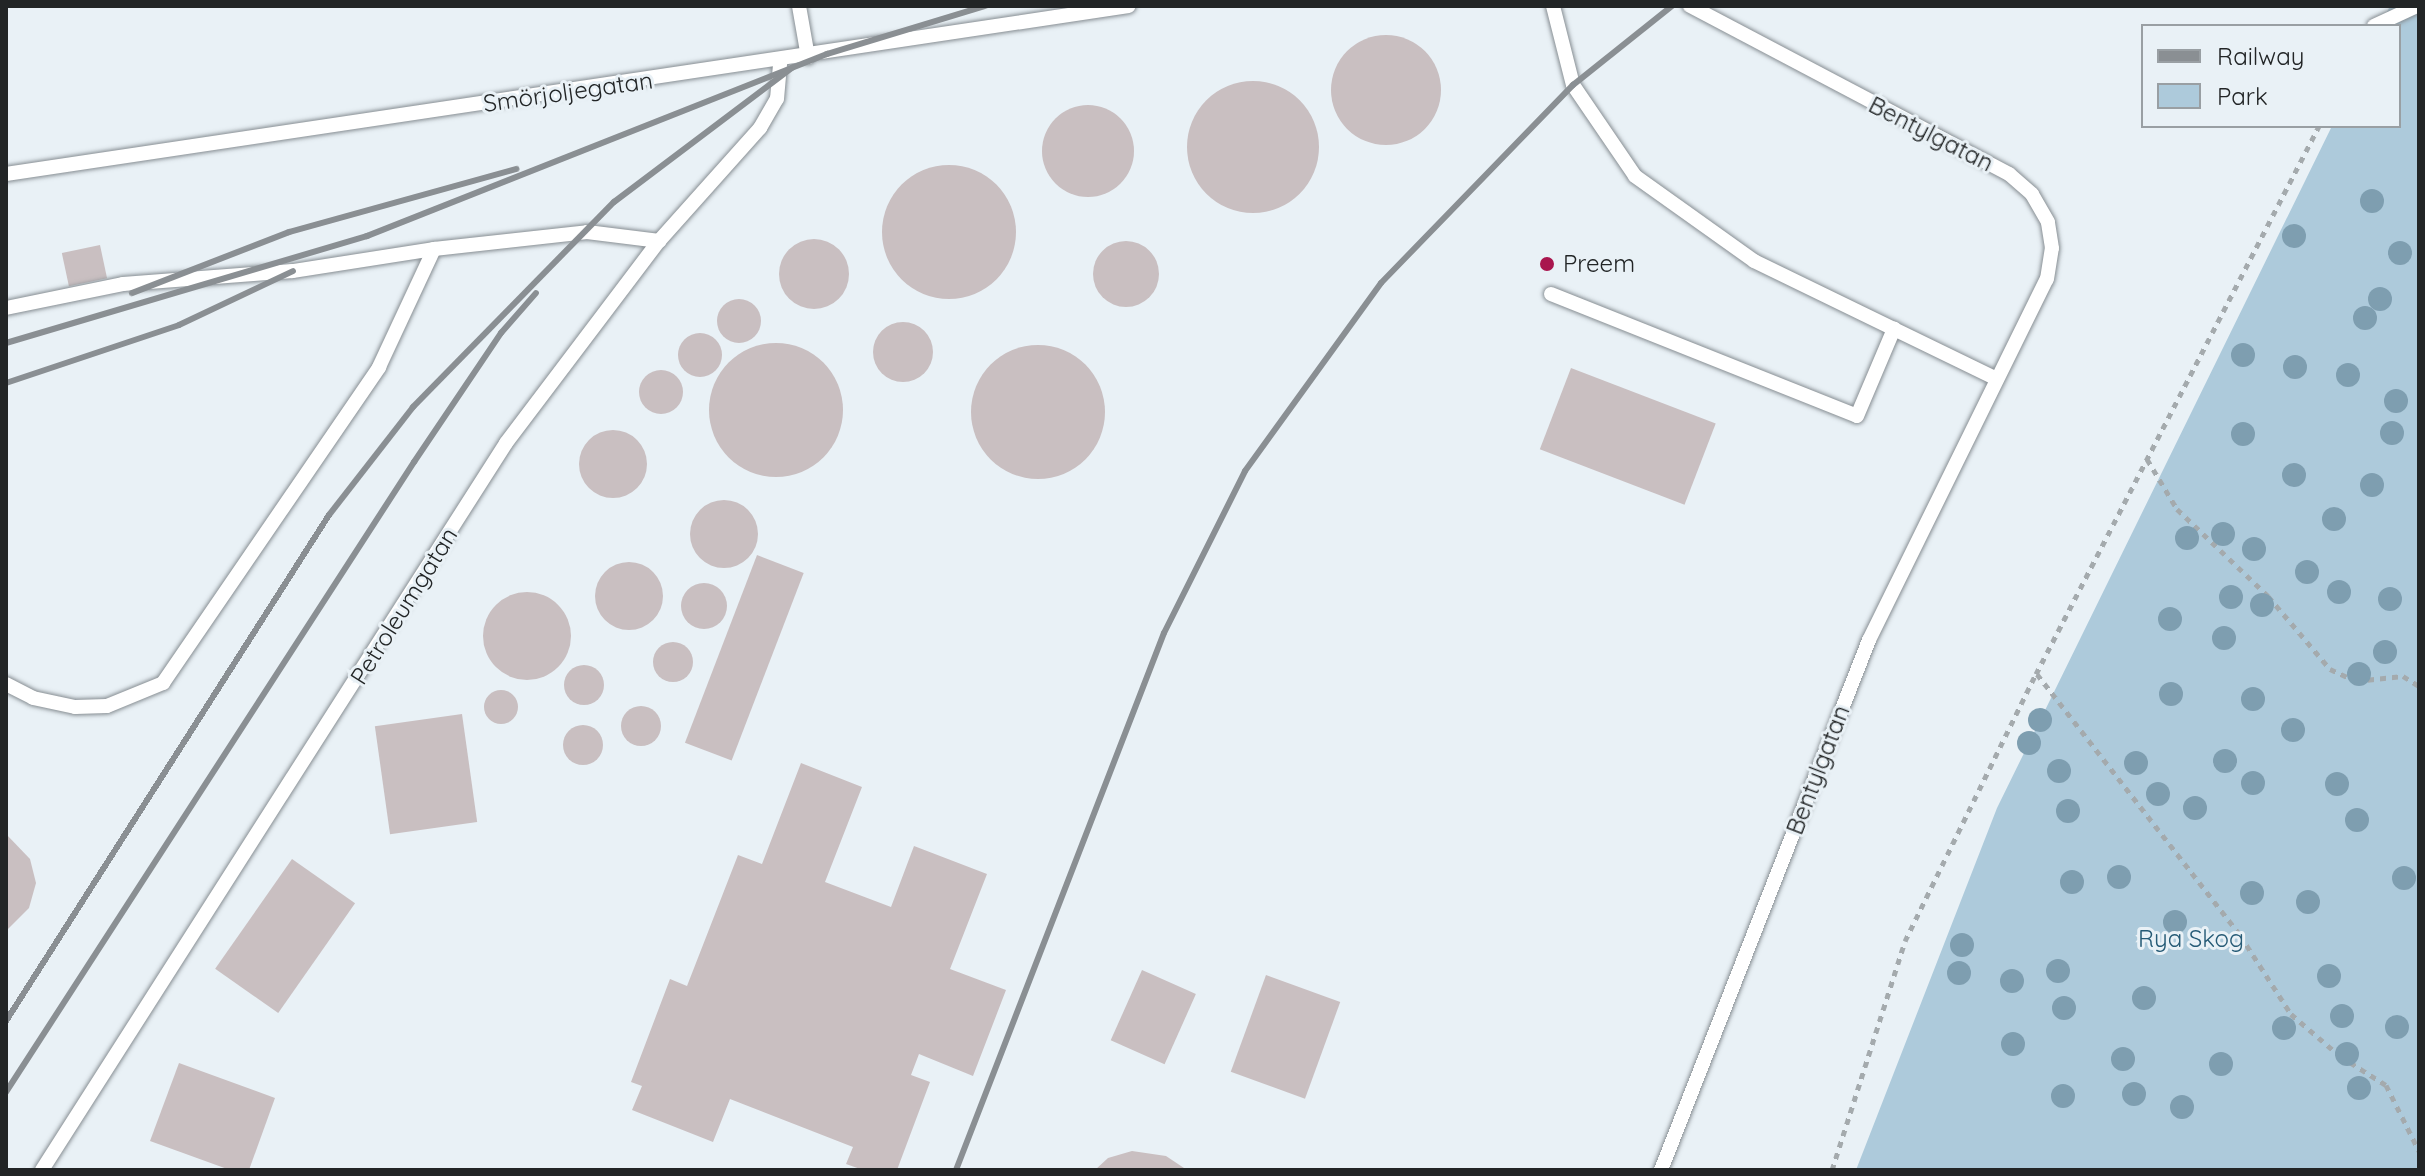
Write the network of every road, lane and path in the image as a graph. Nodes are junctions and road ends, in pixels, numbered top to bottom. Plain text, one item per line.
1 (799, 6) edge
2 (1129, 6) edge
3 (1553, 6) edge
4 (1690, 6) edge
5 (2417, 6) edge
6 (1087, 9) edge
7 (2378, 24) edge
8 (808, 57) junction
9 (780, 61) junction
10 (2318, 128) edge
11 (6, 174) edge
12 (659, 241) junction
13 (434, 249) junction
14 (1551, 294) dead end
15 (6, 308) edge
16 (1894, 329) junction
17 (1997, 379) junction
18 (2147, 458) junction
19 (2036, 674) junction
20 (6, 684) edge
21 (2419, 686) edge
22 (2419, 1151) edge
23 (42, 1170) edge
24 (1661, 1170) edge
25 (1832, 1170) edge

1 - 8 lane
2 - 6 lane, Smörjoljegatan
3 - 16 lane
4 - 17 lane, Bentylgatan
5 - 7 lane
6 - 8 lane, Smörjoljegatan
8 - 9 lane, Smörjoljegatan
9 - 11 lane, Smörjoljegatan
9 - 12 lane, Petroleumgatan
10 - 18 path
12 - 13 lane
12 - 23 lane, Petroleumgatan
13 - 15 lane
13 - 20 lane
14 - 16 lane
16 - 17 lane
17 - 24 lane, Bentylgatan
18 - 19 path
18 - 21 path
19 - 22 path
19 - 25 path

